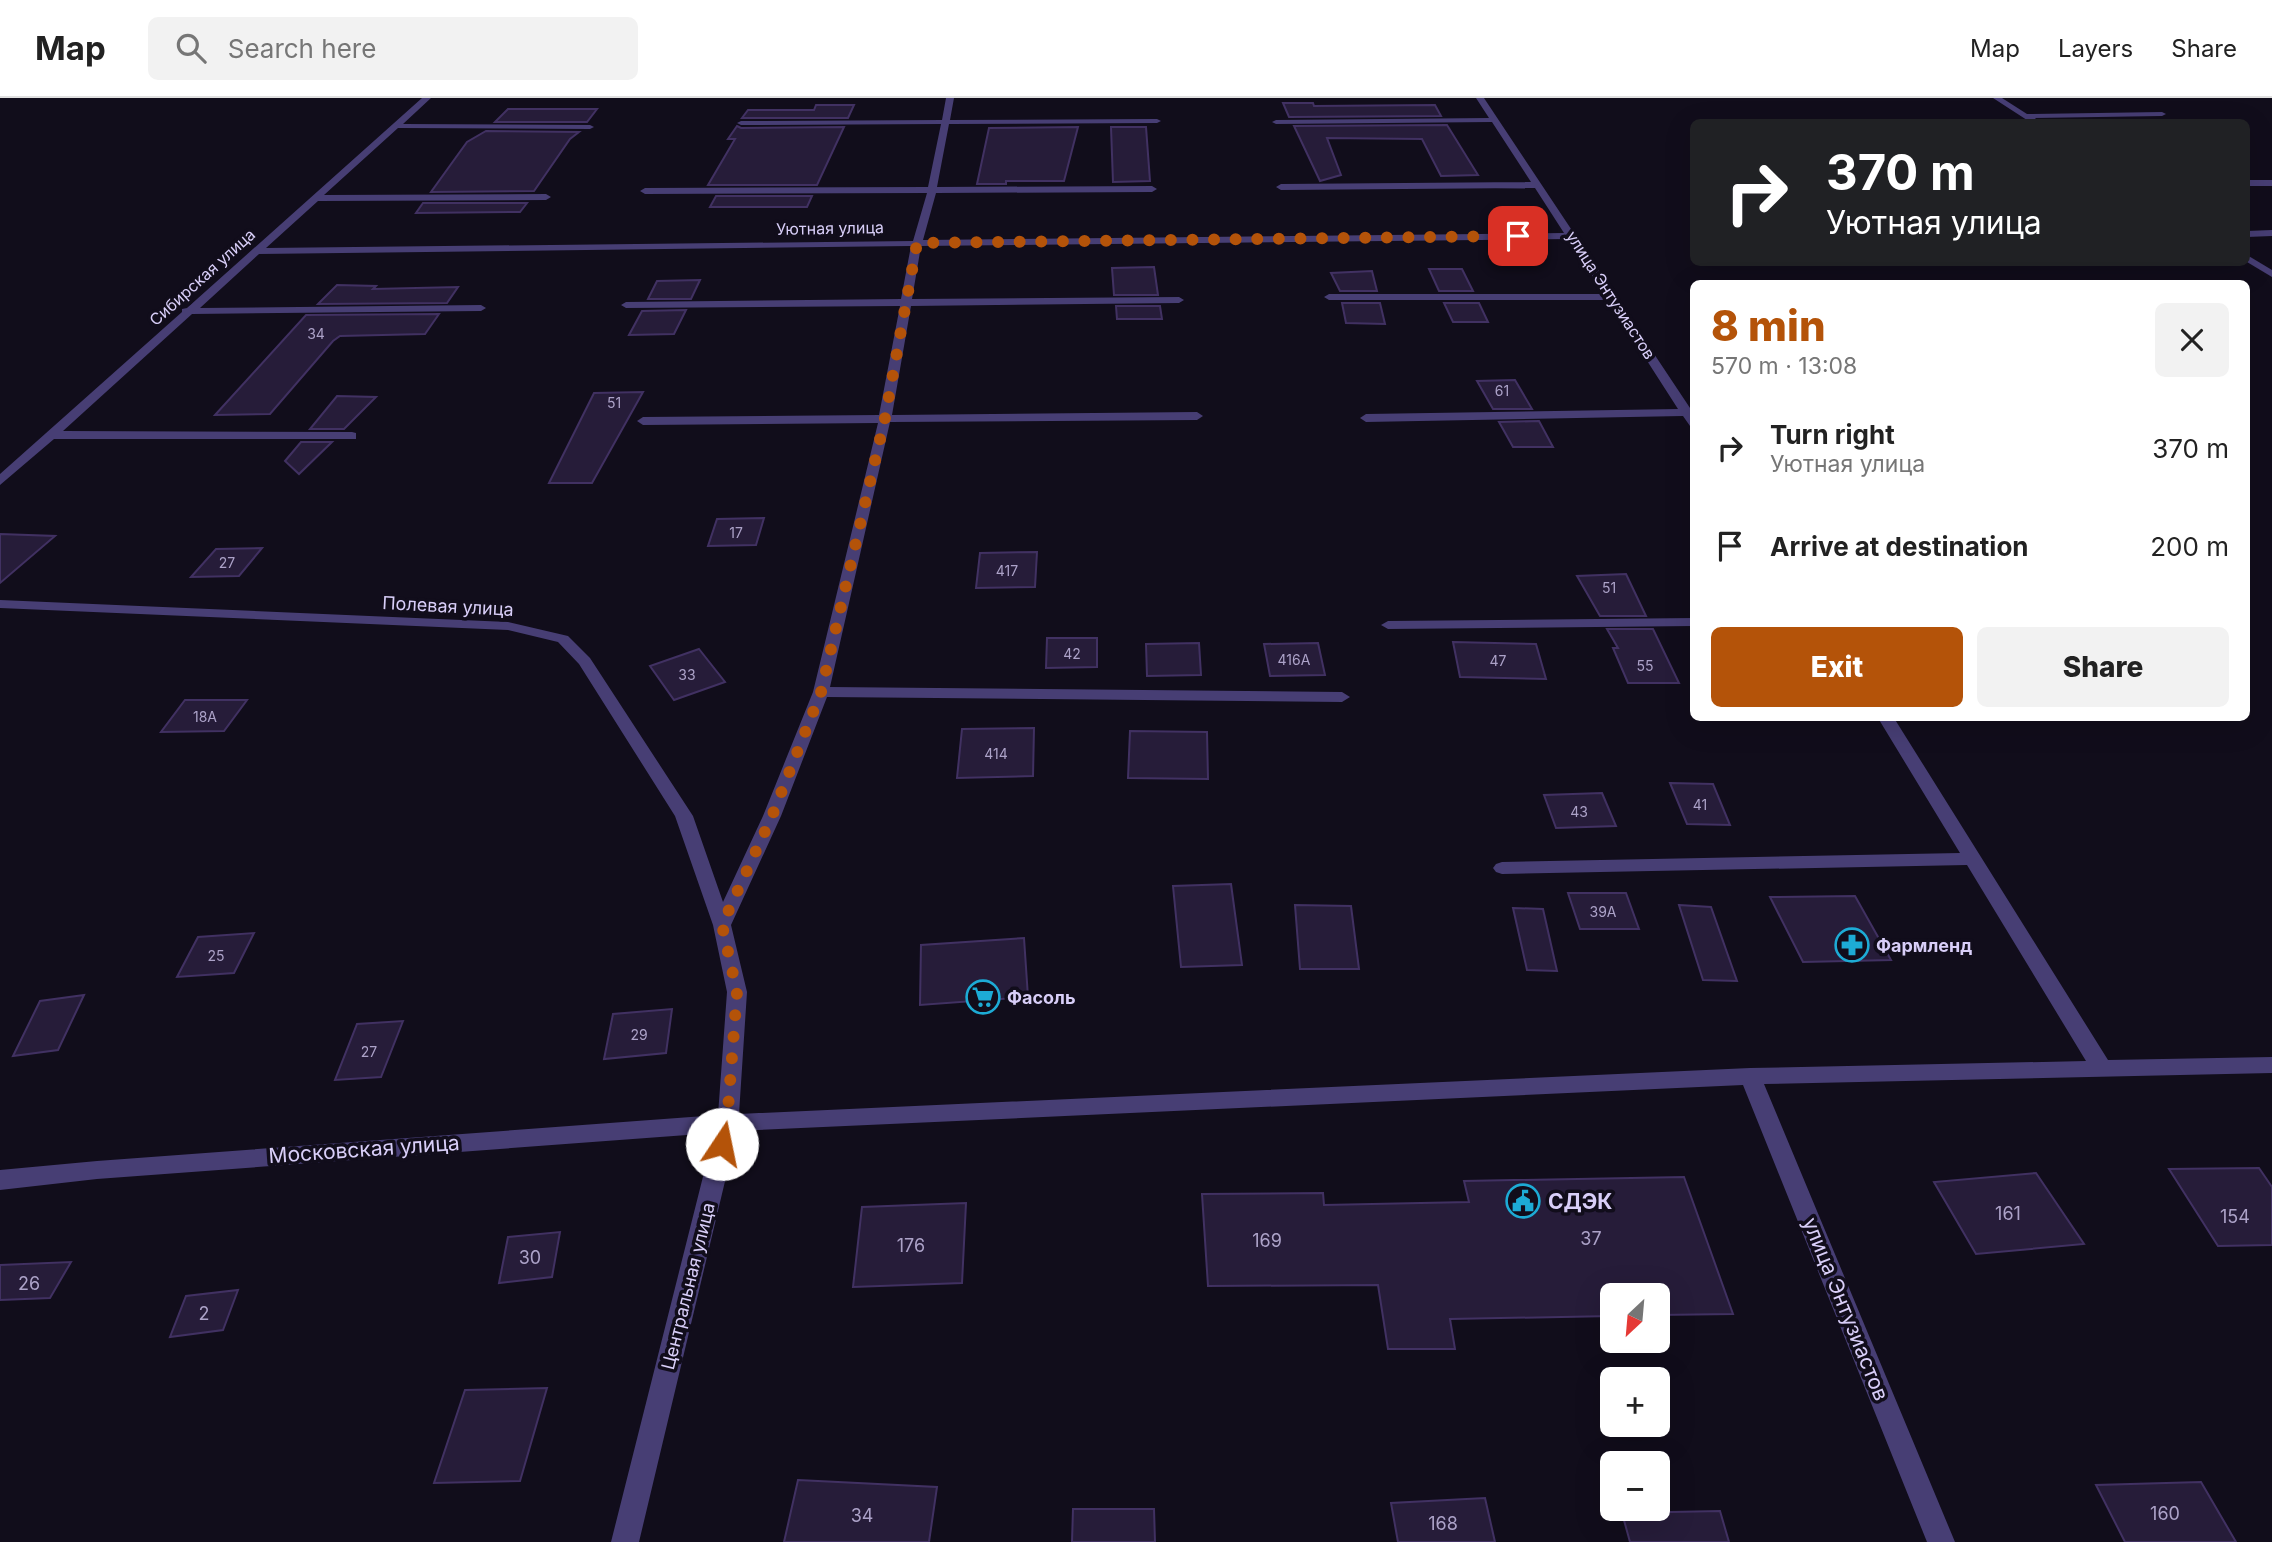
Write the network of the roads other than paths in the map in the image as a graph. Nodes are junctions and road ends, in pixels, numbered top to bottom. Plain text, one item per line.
1 (426, 98) edge
2 (950, 98) edge
3 (1480, 98) edge
4 (1997, 98) edge
5 (2162, 114) dead end
6 (2026, 116) junction
7 (2030, 119) edge
8 (1494, 120) junction
9 (1157, 121) dead end
10 (1276, 122) dead end
11 (741, 123) dead end
12 (944, 123) junction
13 (396, 126) junction
14 (590, 127) dead end
15 (2250, 183) edge
16 (2272, 183) edge
17 (1538, 185) junction
18 (1281, 187) dead end
19 (1152, 189) dead end
20 (645, 191) dead end
21 (932, 191) junction
22 (546, 197) dead end
23 (315, 198) junction
24 (2250, 233) edge
25 (2272, 233) edge
26 (1573, 236) junction
27 (917, 243) junction
28 (256, 251) junction
29 (2250, 260) edge
30 (2272, 274) edge
31 (1329, 297) dead end
32 (1613, 297) junction
33 (1179, 300) dead end
34 (908, 302) junction
35 (626, 305) dead end
36 (481, 308) dead end
37 (186, 312) junction
38 (1686, 412) junction
39 (1197, 416) dead end
40 (885, 418) junction
41 (1366, 418) dead end
42 (1690, 418) edge
43 (643, 421) dead end
44 (52, 435) junction
45 (352, 436) dead end
46 (0, 481) edge
47 (0, 604) edge
48 (1690, 622) edge
49 (1388, 625) dead end
50 (821, 692) junction
51 (1342, 697) dead end
52 (1888, 721) edge
53 (1975, 859) junction
54 (1502, 868) dead end
55 (722, 925) junction
56 (2272, 1065) edge
57 (2102, 1069) junction
58 (1751, 1076) junction
59 (727, 1122) junction
60 (0, 1181) edge
61 (625, 1542) edge
62 (1941, 1542) edge

1 - 13 street, Сибирская улица
2 - 12 street
3 - 8 street, улица Энтузиастов
4 - 6 street
5 - 6 street
6 - 7 street
8 - 10 street
8 - 17 street, улица Энтузиастов
9 - 12 street
11 - 12 street
12 - 21 street
13 - 14 street
13 - 23 street, Сибирская улица
15 - 16 street
17 - 18 street
17 - 26 street, улица Энтузиастов
19 - 21 street
20 - 21 street
21 - 27 street
22 - 23 street
23 - 28 street, Сибирская улица
24 - 25 street
26 - 27 street, Уютная улица
26 - 32 street, улица Энтузиастов
27 - 28 street, Уютная улица
27 - 34 street
28 - 37 street, Сибирская улица
29 - 30 street
31 - 32 street
32 - 38 street, улица Энтузиастов
33 - 34 street
34 - 35 street
34 - 40 street
36 - 37 street
37 - 44 street, Сибирская улица
38 - 41 street
38 - 42 street, улица Энтузиастов
39 - 40 street
40 - 43 street
40 - 50 street
44 - 45 street
44 - 46 street, Сибирская улица
47 - 55 street, Полевая улица
48 - 49 street
50 - 51 street
50 - 55 street
52 - 53 street
53 - 54 street
53 - 57 street
55 - 59 street, Центральная улица
56 - 57 street, Московская улица
57 - 58 street, Московская улица
58 - 59 street, Московская улица
58 - 62 street, улица Энтузиастов
59 - 60 street, Московская улица
59 - 61 street, Центральная улица

